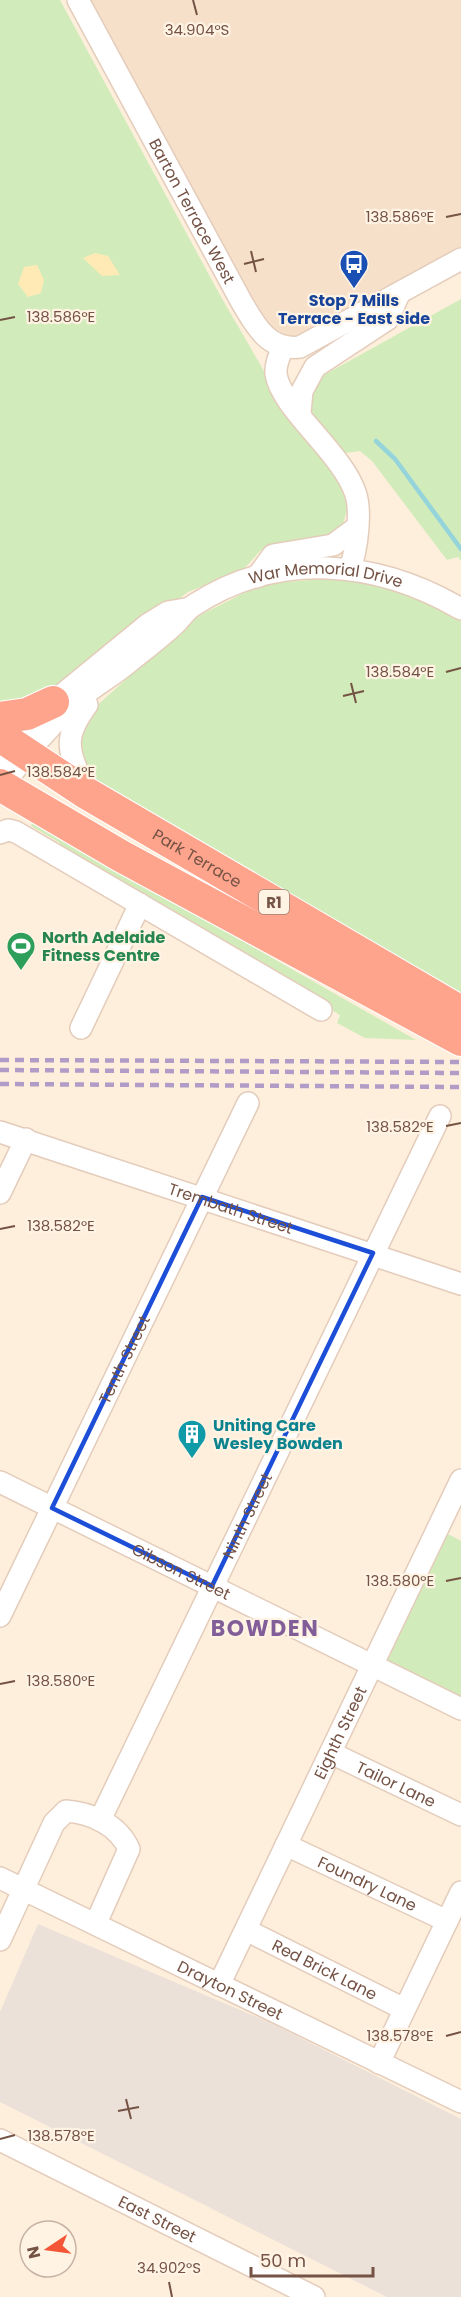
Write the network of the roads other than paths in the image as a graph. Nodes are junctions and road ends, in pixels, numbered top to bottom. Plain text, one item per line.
1 (78, 0) edge
2 (461, 259) edge
3 (399, 294) junction
4 (283, 347) junction
5 (300, 413) junction
6 (356, 528) junction
7 (350, 568) junction
8 (257, 577) junction
9 (191, 607) junction
10 (461, 609) edge
11 (101, 685) junction
12 (53, 702) joint
13 (5, 765) edge
14 (86, 793) junction
15 (0, 833) edge
16 (140, 904) junction
17 (321, 1010) dead end
18 (461, 1012) edge
19 (81, 1028) dead end
20 (461, 1040) edge
21 (248, 1103) dead end
22 (440, 1116) dead end
23 (0, 1132) edge
24 (26, 1139) junction
25 (0, 1193) edge
26 (202, 1197) junction
27 (374, 1253) junction
28 (461, 1284) edge
29 (461, 1480) edge
30 (0, 1482) edge
31 (52, 1508) junction
32 (212, 1586) junction
33 (0, 1616) edge
34 (372, 1665) junction
35 (461, 1709) edge
36 (331, 1753) junction
37 (461, 1815) edge
38 (100, 1820) junction
39 (286, 1845) junction
40 (0, 1878) edge
41 (24, 1891) junction
42 (461, 1892) edge
43 (447, 1921) junction
44 (96, 1923) junction
45 (246, 1930) junction
46 (0, 1940) edge
47 (219, 1985) junction
48 (405, 2009) junction
49 (379, 2062) junction
50 (461, 2102) edge
51 (0, 2140) edge
52 (314, 2297) edge

1 - 4 street, Barton Terrace West
2 - 3 street
3 - 4 street
3 - 5 street
4 - 5 street
5 - 6 street
6 - 7 street
6 - 8 street
7 - 8 street, War Memorial Drive
7 - 10 street, War Memorial Drive
8 - 9 street, War Memorial Drive
9 - 11 street, War Memorial Drive
9 - 12 street, War Memorial Drive
11 - 13 street, War Memorial Drive
11 - 14 street
12 - 13 highway
13 - 14 highway, Park Terrace / R1
13 - 20 highway, Park Terrace / R1
14 - 18 highway, Park Terrace / R1
15 - 16 street
16 - 17 street
16 - 19 street
21 - 26 street, Tenth Street
22 - 27 street, Ninth Street
23 - 24 street, Trembath Street
24 - 25 street
24 - 26 street, Trembath Street
26 - 27 street, Trembath Street
26 - 31 street, Tenth Street
27 - 28 street, Trembath Street
27 - 32 street, Ninth Street
29 - 34 street, Eighth Street
30 - 31 street, Gibson Street
31 - 32 street, Gibson Street
31 - 33 street, Tenth Street
32 - 34 street, Gibson Street
32 - 38 street, Ninth Street
34 - 35 street, Gibson Street
34 - 36 street, Eighth Street
36 - 37 street, Tailor Lane
36 - 39 street, Eighth Street
38 - 41 street
38 - 44 street
39 - 43 street, Foundry Lane
39 - 45 street, Eighth Street
40 - 41 street, Drayton Street
41 - 44 street, Drayton Street
41 - 46 street
42 - 43 street
43 - 48 street
44 - 47 street, Drayton Street
45 - 47 street, Eighth Street
45 - 48 street, Red Brick Lane
47 - 49 street, Drayton Street
48 - 49 street
49 - 50 street, Drayton Street
51 - 52 street, East Street

